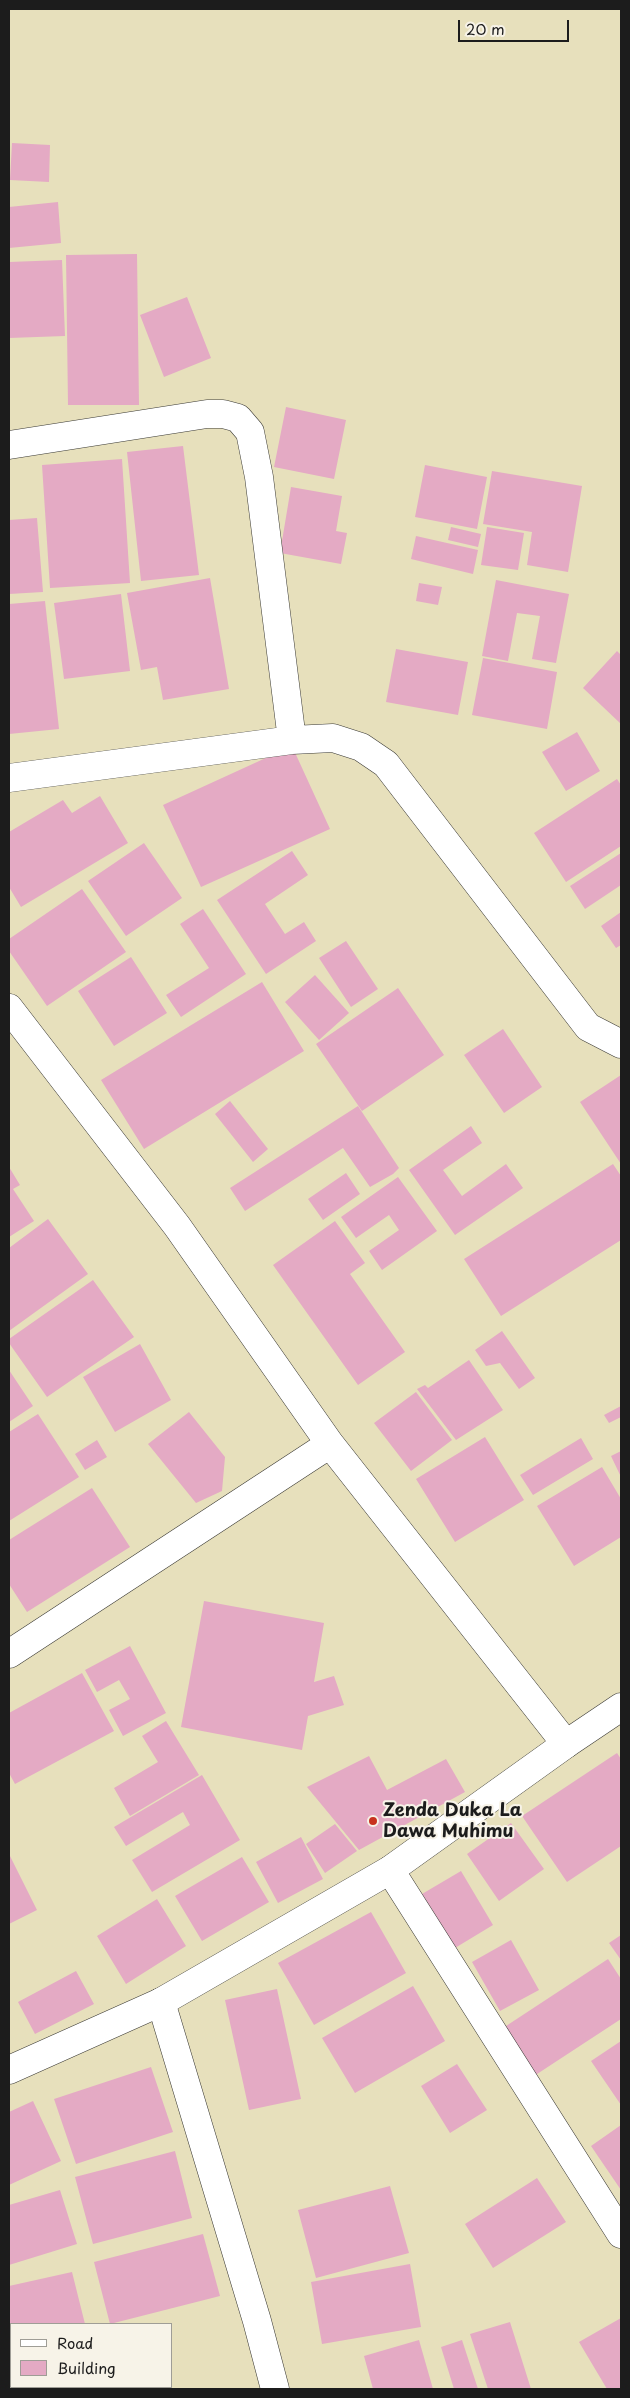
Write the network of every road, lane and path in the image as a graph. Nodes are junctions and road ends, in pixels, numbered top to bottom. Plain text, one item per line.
1 (9, 445) edge
2 (292, 740) junction
3 (9, 778) edge
4 (9, 1008) edge
5 (621, 1044) edge
6 (330, 1444) junction
7 (12, 1646) edge
8 (621, 1707) edge
9 (566, 1744) junction
10 (390, 1870) junction
11 (161, 2002) junction
12 (9, 2070) edge
13 (621, 2234) edge
14 (275, 2389) edge

1 - 2 street
2 - 3 street
2 - 5 street
4 - 6 street
6 - 7 street
6 - 9 street
8 - 9 street
9 - 10 street
10 - 11 street
10 - 13 street
11 - 12 street
11 - 14 street

